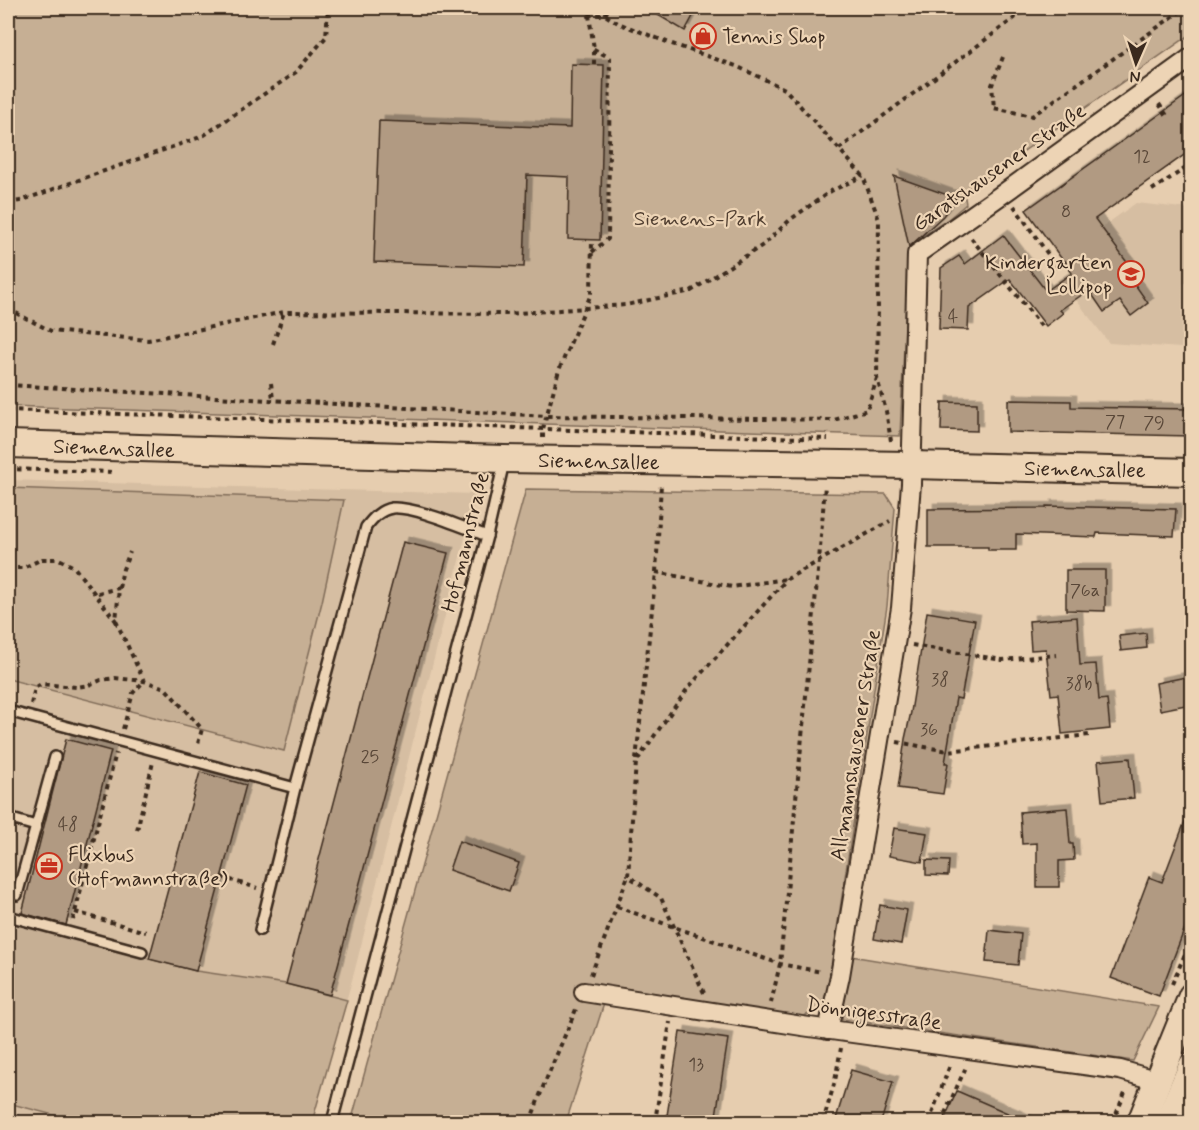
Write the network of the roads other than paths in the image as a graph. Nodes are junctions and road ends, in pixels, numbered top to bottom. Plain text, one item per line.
1 (1191, 57) edge
2 (8, 444) edge
3 (911, 457) junction
4 (504, 459) junction
5 (1191, 472) edge
6 (487, 536) junction
7 (9, 711) edge
8 (8, 722) edge
9 (55, 757) dead end
10 (295, 788) junction
11 (8, 818) edge
12 (36, 826) junction
13 (17, 895) dead end
14 (8, 916) edge
15 (260, 930) dead end
16 (142, 952) dead end
17 (584, 992) road end
18 (1191, 996) edge
19 (836, 1031) junction
20 (1191, 1068) edge
21 (1158, 1081) junction
22 (8, 1120) edge
23 (18, 1122) edge
24 (332, 1122) edge
25 (1141, 1122) edge
26 (1168, 1122) edge

1 - 3 street, Garatshausener Straße
2 - 4 main road, Siemensallee
3 - 4 main road, Siemensallee
3 - 5 main road, Siemensallee
3 - 19 street, Allmannshausener Straße
4 - 6 lane, Hofmannstraße
6 - 10 lane
6 - 24 lane, Hofmannstraße
7 - 8 lane
7 - 10 lane
9 - 12 lane
10 - 15 lane
11 - 12 lane
12 - 13 lane
14 - 16 lane
17 - 19 street, Dönnigesstraße
18 - 21 main road
19 - 21 street, Dönnigesstraße
20 - 26 main road
21 - 25 main road
22 - 23 lane

